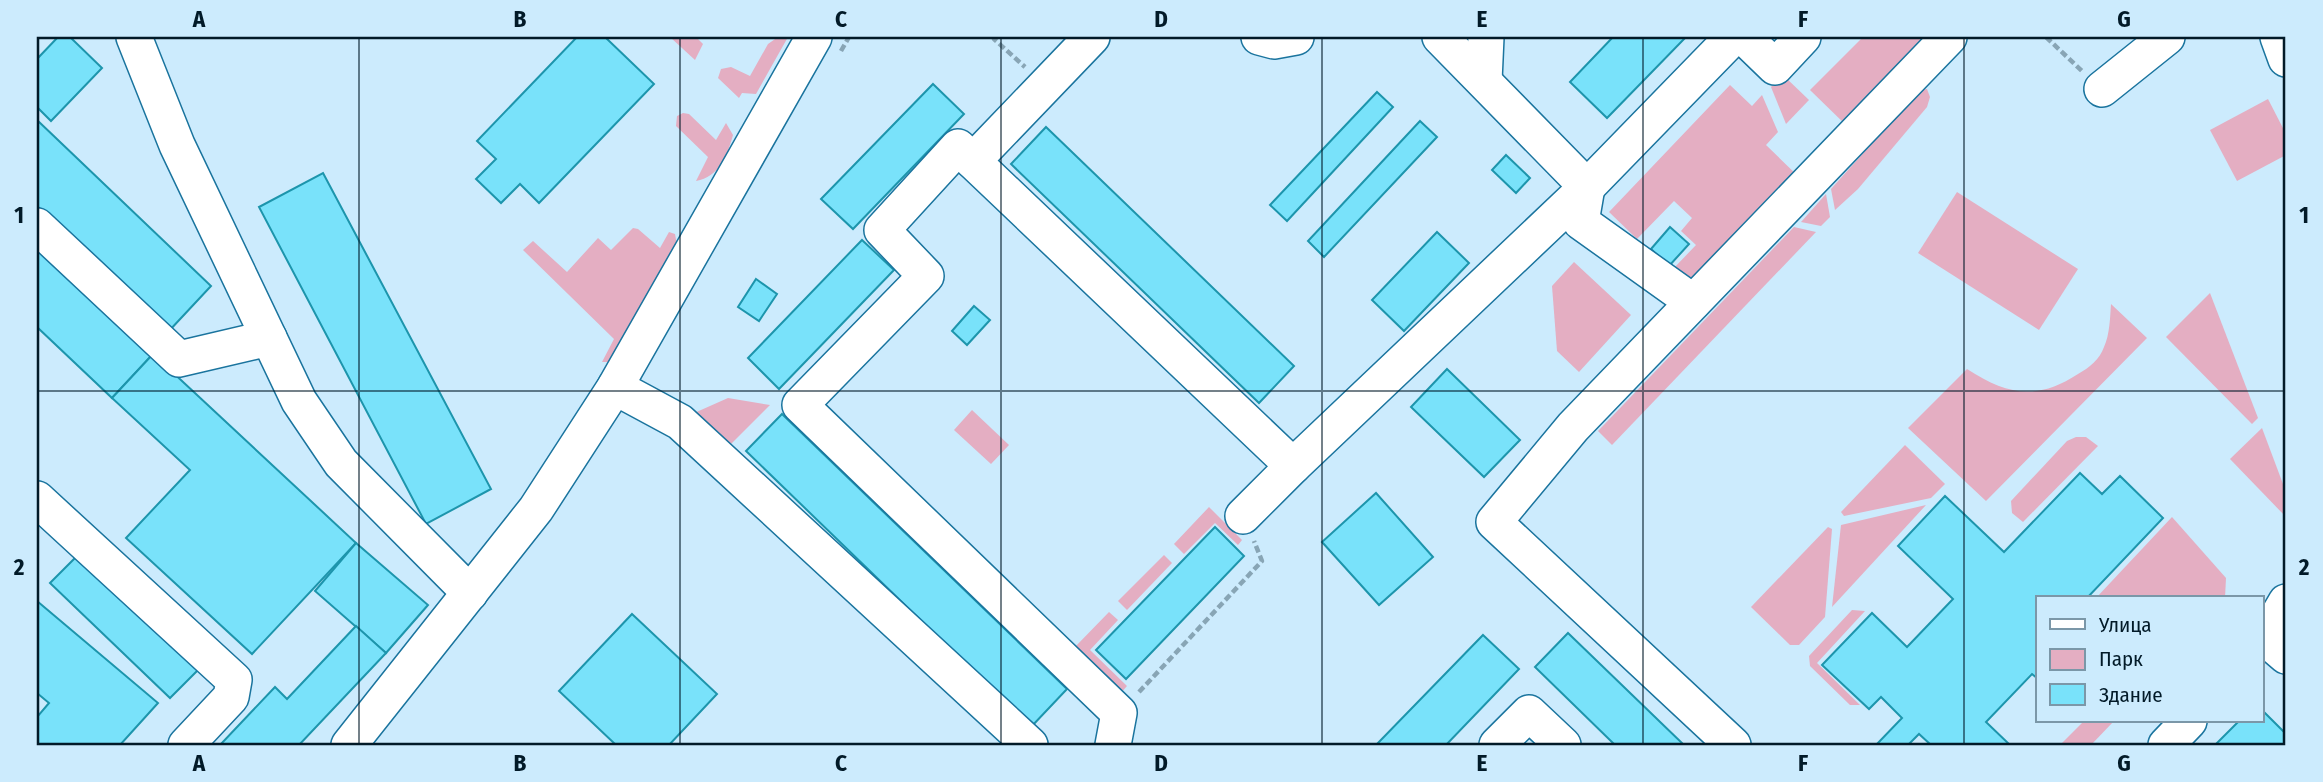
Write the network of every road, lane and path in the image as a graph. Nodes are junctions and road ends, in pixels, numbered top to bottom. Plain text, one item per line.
1 (134, 37) edge
2 (814, 37) edge
3 (997, 37) edge
4 (1092, 37) edge
5 (1259, 37) edge
6 (1296, 37) edge
7 (1440, 37) edge
8 (1486, 37) edge
9 (1733, 37) edge
10 (1744, 37) edge
11 (1803, 37) edge
12 (1949, 37) edge
13 (2046, 37) edge
14 (2167, 37) edge
15 (2278, 37) edge
16 (2286, 59) edge
17 (1484, 81) junction
18 (1046, 85) junction
19 (2102, 89) joint
20 (973, 161) junction
21 (1587, 187) junction
22 (37, 226) edge
23 (1693, 303) junction
24 (269, 338) junction
25 (615, 387) junction
26 (1293, 466) junction
27 (37, 499) edge
28 (1243, 516) joint
29 (470, 593) junction
30 (2286, 602) edge
31 (2271, 645) edge
32 (2188, 722) edge
33 (1116, 729) edge
34 (186, 745) edge
35 (349, 745) edge
36 (1030, 745) edge
37 (1497, 745) edge
38 (1563, 745) edge
39 (1732, 745) edge
40 (2166, 745) edge

1 - 24 street
2 - 25 street
3 - 18 path
4 - 18 street
5 - 6 street
7 - 17 street
8 - 17 street
9 - 21 street
10 - 11 street
12 - 23 street
13 - 19 path
14 - 19 street
15 - 16 street
17 - 21 street
18 - 20 street
20 - 26 street
20 - 33 street
21 - 23 street
21 - 26 street
22 - 24 street
23 - 39 street
24 - 29 street
25 - 29 street
25 - 36 street
26 - 28 street
27 - 34 street
28 - 33 path
29 - 35 street
30 - 31 street
32 - 40 street
37 - 38 street

